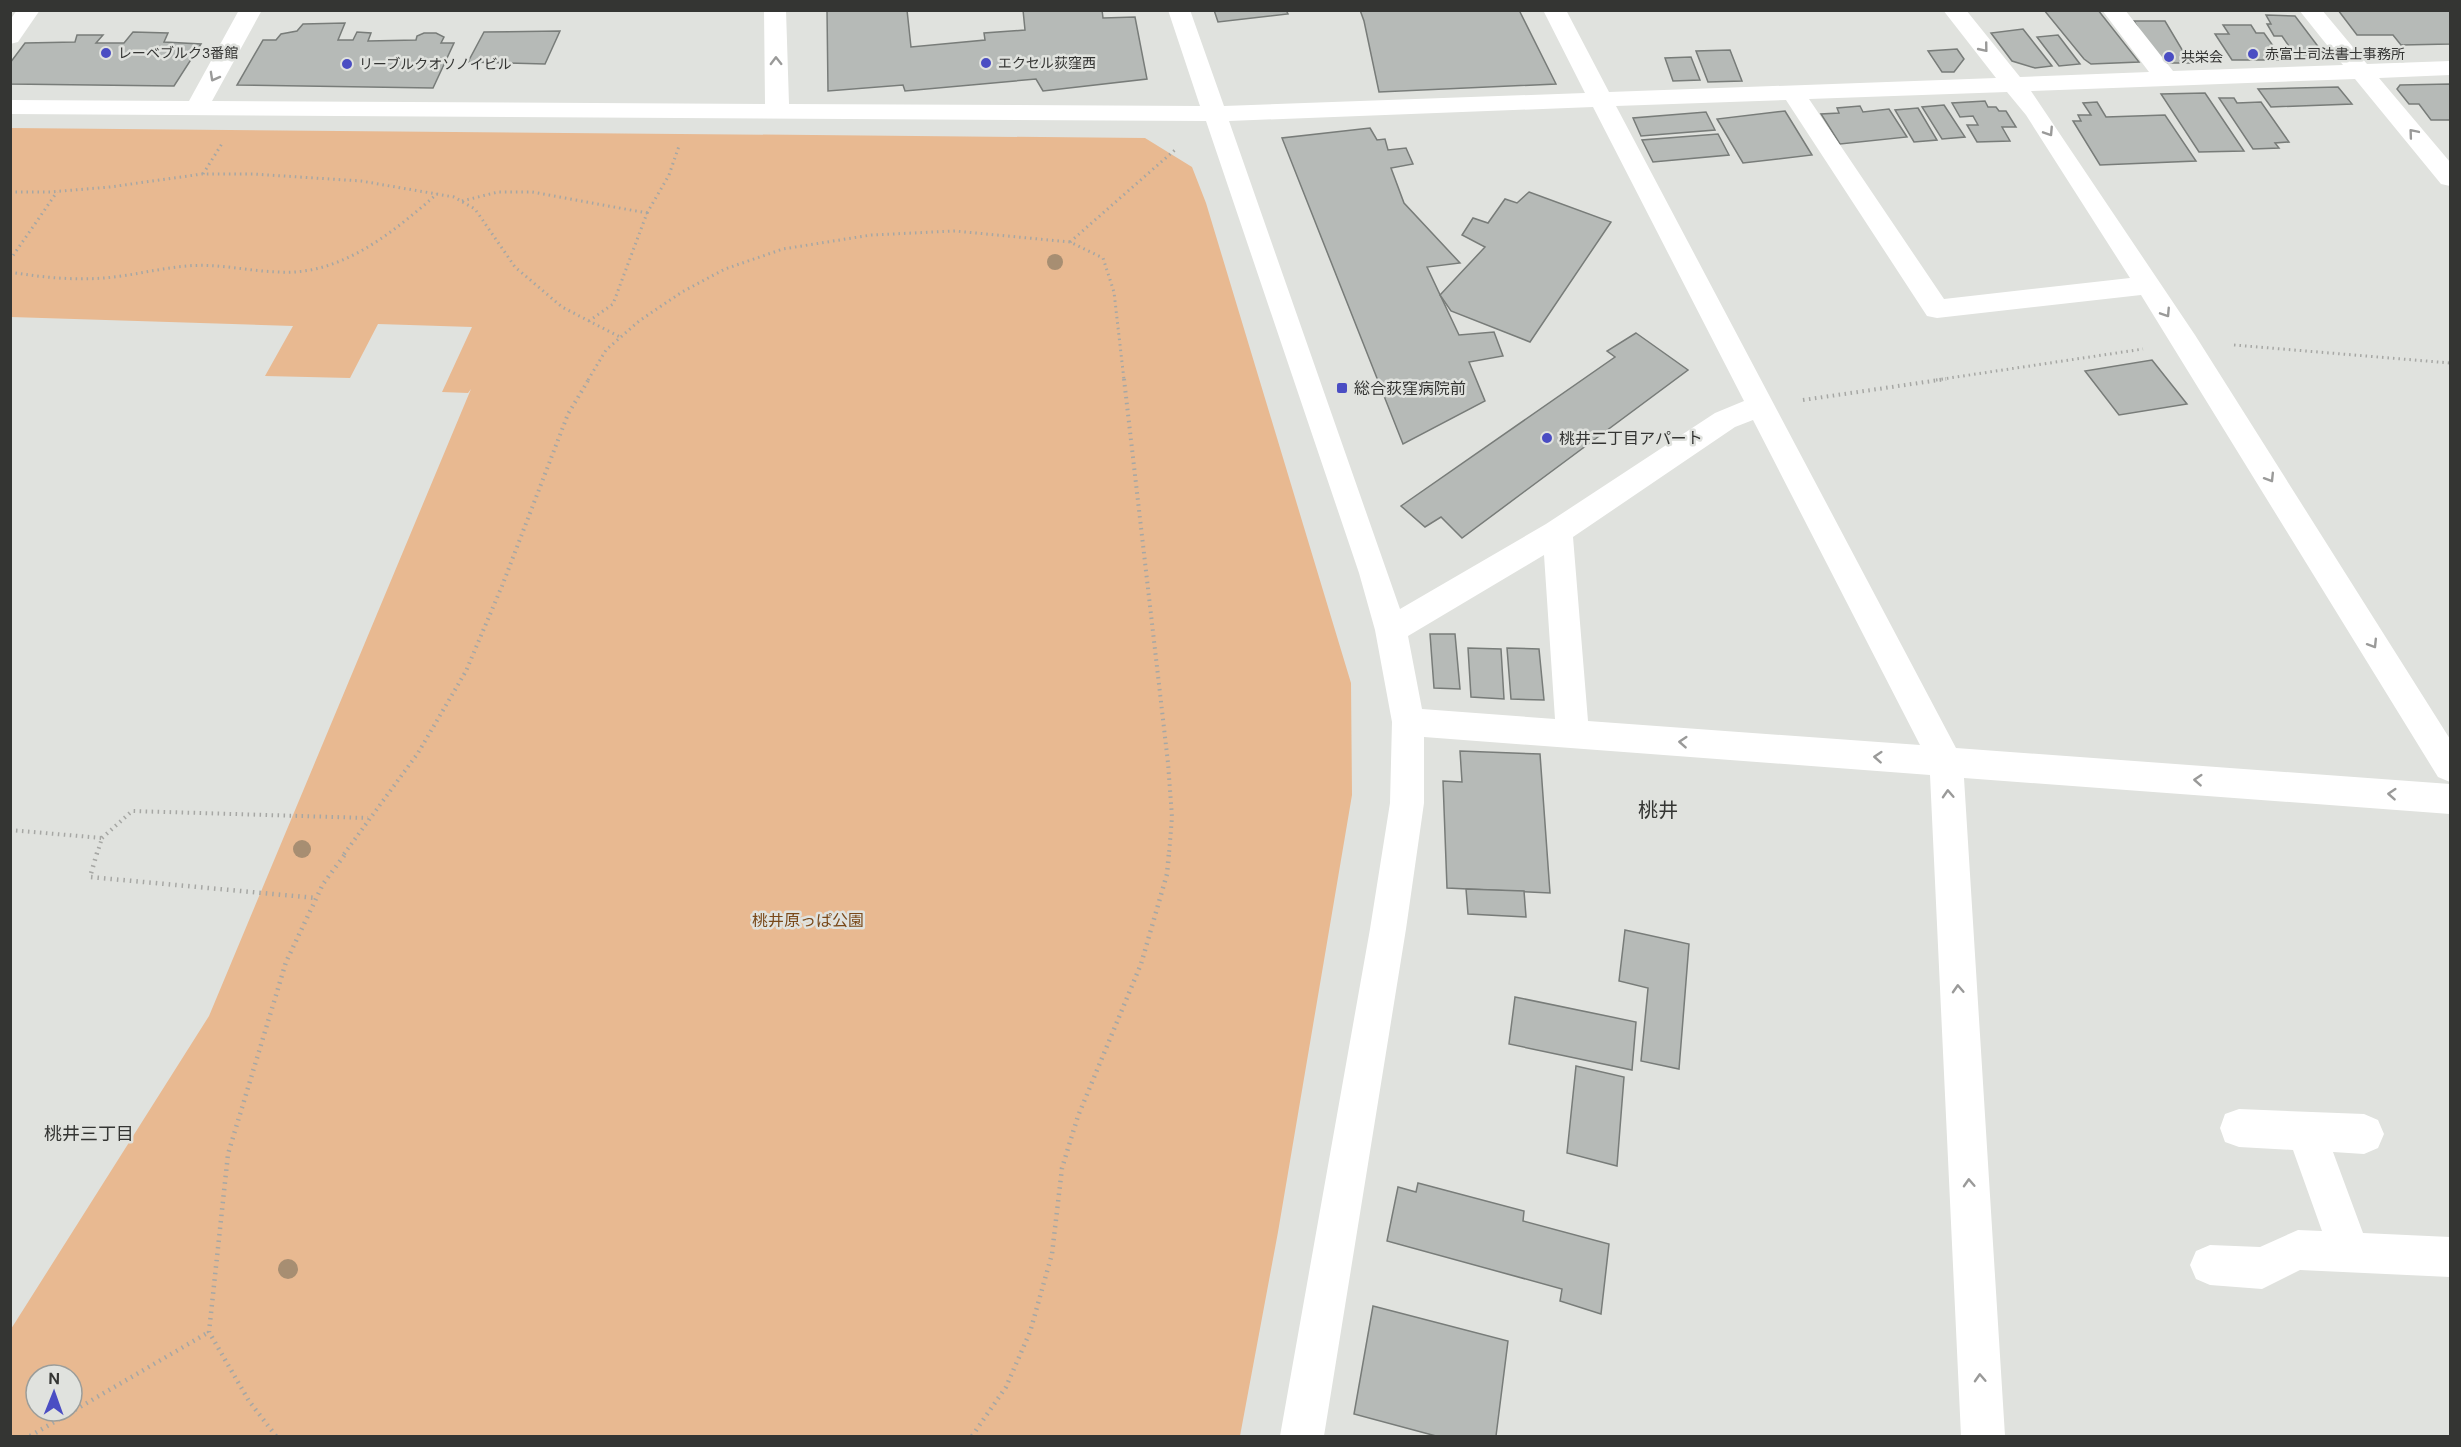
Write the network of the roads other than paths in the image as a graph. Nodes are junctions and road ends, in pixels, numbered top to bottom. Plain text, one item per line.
1 (29, 10) edge
2 (251, 10) edge
3 (775, 10) edge
4 (1179, 10) edge
5 (1554, 10) edge
6 (1954, 10) edge
7 (2113, 10) edge
8 (2310, 10) edge
9 (10, 37) edge
10 (2451, 68) edge
11 (2362, 71) junction
12 (2167, 79) junction
13 (2014, 85) junction
14 (1793, 93) junction
15 (1602, 101) junction
16 (10, 107) edge
17 (197, 107) junction
18 (777, 111) junction
19 (1216, 114) junction
20 (2451, 178) edge
21 (2147, 285) junction
22 (1761, 406) junction
23 (1557, 532) junction
24 (1391, 630) junction
25 (1408, 722) junction
26 (1572, 734) junction
27 (1946, 762) junction
28 (2451, 767) edge
29 (2451, 799) edge
30 (2239, 1128) dead end
31 (2306, 1132) junction
32 (2364, 1134) dead end
33 (2349, 1252) junction
34 (2451, 1257) edge
35 (2210, 1265) dead end
36 (1302, 1437) edge
37 (1983, 1437) edge

1 - 9 street
2 -> 17 street
18 -> 3 street
4 - 19 street
5 - 15 street
6 -> 13 street
7 - 12 street
8 - 11 street
10 - 11 street
11 - 12 street
20 -> 11 street
12 - 13 street
13 - 14 street
13 -> 21 street
14 - 15 street
14 - 21 street
15 - 19 street
15 - 22 street
16 - 17 street
17 - 18 street
18 - 19 street
19 - 24 street
21 -> 28 street
22 - 23 street
22 - 27 street
23 - 24 street
23 - 26 street
24 - 25 street
25 - 26 street
25 - 36 street
27 -> 26 street
29 -> 27 street
37 -> 27 street
30 - 31 street
31 - 32 street
31 - 33 street
33 - 34 street
33 - 35 street

